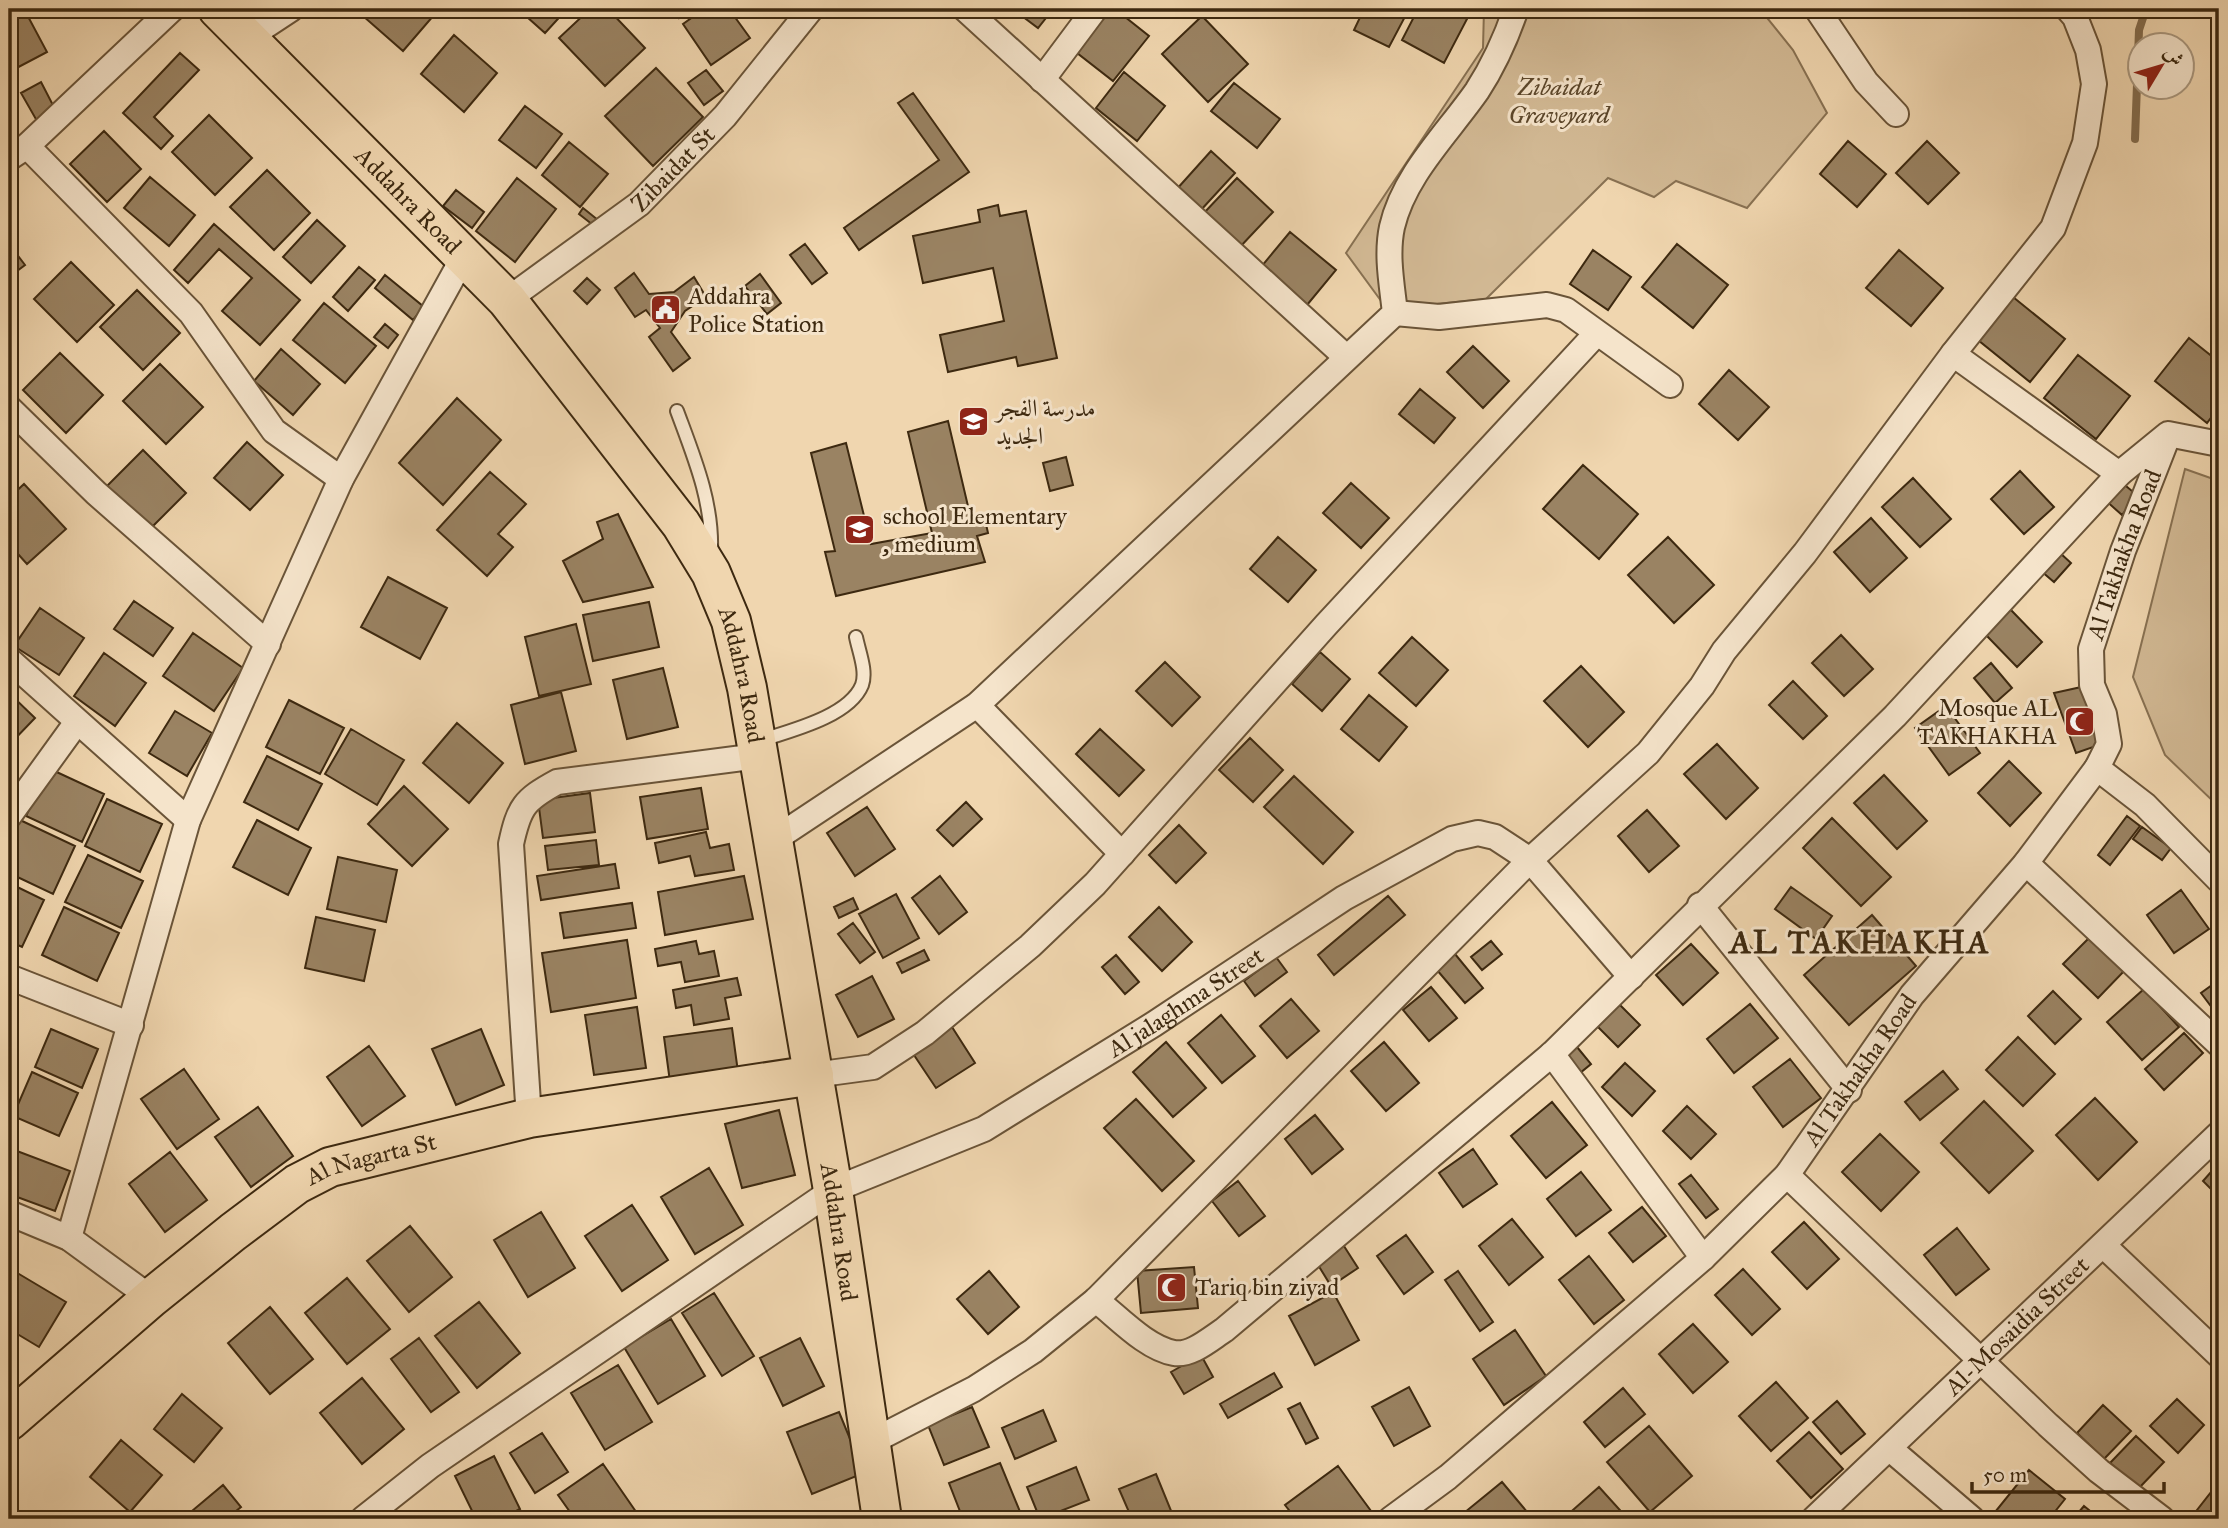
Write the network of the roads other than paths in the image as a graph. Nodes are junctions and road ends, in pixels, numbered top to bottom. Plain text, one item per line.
1 (172, 9) edge
2 (218, 9) edge
3 (292, 9) edge
4 (811, 9) edge
5 (965, 9) edge
6 (1094, 9) edge
7 (1516, 9) edge
8 (1817, 9) edge
9 (2068, 9) edge
10 (247, 38) junction
11 (1041, 80) junction
12 (1896, 114) dead end
13 (18, 152) edge
14 (463, 258) junction
15 (507, 300) junction
16 (1395, 313) junction
17 (1596, 334) junction
18 (1953, 354) junction
19 (1346, 357) junction
20 (1670, 385) dead end
21 (9, 408) edge
22 (677, 411) dead end
23 (2168, 434) junction
24 (2219, 444) edge
25 (2119, 474) junction
26 (341, 480) junction
27 (711, 573) junction
28 (856, 638) dead end
29 (268, 644) junction
30 (9, 660) edge
31 (977, 705) junction
32 (76, 722) junction
33 (757, 749) junction
34 (2097, 768) junction
35 (9, 816) edge
36 (188, 820) junction
37 (772, 841) junction
38 (1122, 854) junction
39 (1530, 860) junction
40 (2026, 863) junction
41 (2219, 880) edge
42 (1700, 905) junction
43 (9, 977) edge
44 (1631, 977) junction
45 (131, 1025) junction
46 (2219, 1044) edge
47 (1552, 1054) junction
48 (814, 1075) junction
49 (1849, 1090) junction
50 (529, 1118) junction
51 (2219, 1134) edge
52 (1787, 1175) junction
53 (832, 1190) junction
54 (9, 1213) edge
55 (69, 1238) junction
56 (2103, 1245) junction
57 (1703, 1258) junction
58 (151, 1298) junction
59 (1096, 1300) junction
60 (2219, 1355) edge
61 (1981, 1360) junction
62 (9, 1421) edge
63 (871, 1441) junction
64 (1889, 1448) junction
65 (1822, 1516) edge
66 (363, 1519) edge
67 (881, 1519) edge
68 (1391, 1519) edge
69 (1972, 1519) edge
70 (2162, 1519) edge

1 - 13 street
2 - 10 main road, Addahra Road
3 - 10 street
4 - 15 street, Zibaidat St
5 - 11 street
6 - 11 street
7 - 16 street
8 - 12 street
9 - 18 street
10 - 14 main road, Addahra Road
11 - 19 street
13 - 26 street
14 - 15 main road, Addahra Road
14 - 26 street
15 - 27 main road, Addahra Road
16 - 17 street
16 - 19 street
17 - 20 street
17 - 38 street
18 - 25 street
18 - 39 street
19 - 31 street
21 - 29 street
22 - 27 lane
23 - 24 street
23 - 25 street
23 - 34 street, Al Takhakha Road
25 - 42 street
26 - 29 street
27 - 33 main road, Addahra Road
28 - 33 lane
29 - 36 street
30 - 32 street
31 - 37 street
31 - 38 street
32 - 35 street
32 - 36 street
33 - 37 main road, Addahra Road
33 - 50 street
34 - 40 street, Al Takhakha Road
34 - 41 street
36 - 45 street
37 - 48 main road, Addahra Road
38 - 48 street
39 - 44 street, Al jalaghma Street
39 - 53 street, Al jalaghma Street
39 - 59 street
40 - 46 street
40 - 49 street, Al Takhakha Road
42 - 44 street
42 - 49 street
43 - 45 street
44 - 47 street
45 - 55 street
47 - 57 street
47 - 59 street
48 - 50 main road, Al Nagarta St
48 - 53 main road, Addahra Road
49 - 52 street, Al Takhakha Road
50 - 58 main road, Al Nagarta St
51 - 56 street, Al-Mosaidia Street
52 - 57 street, Al Takhakha Road
52 - 61 street
53 - 63 main road, Addahra Road
53 - 66 street, Al jalaghma Street
54 - 55 street
55 - 58 street
56 - 60 street
56 - 61 street, Al-Mosaidia Street
57 - 68 street, Al Takhakha Road
58 - 62 main road, Al Nagarta St
59 - 63 street
61 - 64 street, Al-Mosaidia Street
61 - 70 street
63 - 67 main road, Addahra Road
64 - 65 street, Al-Mosaidia Street
64 - 69 street

